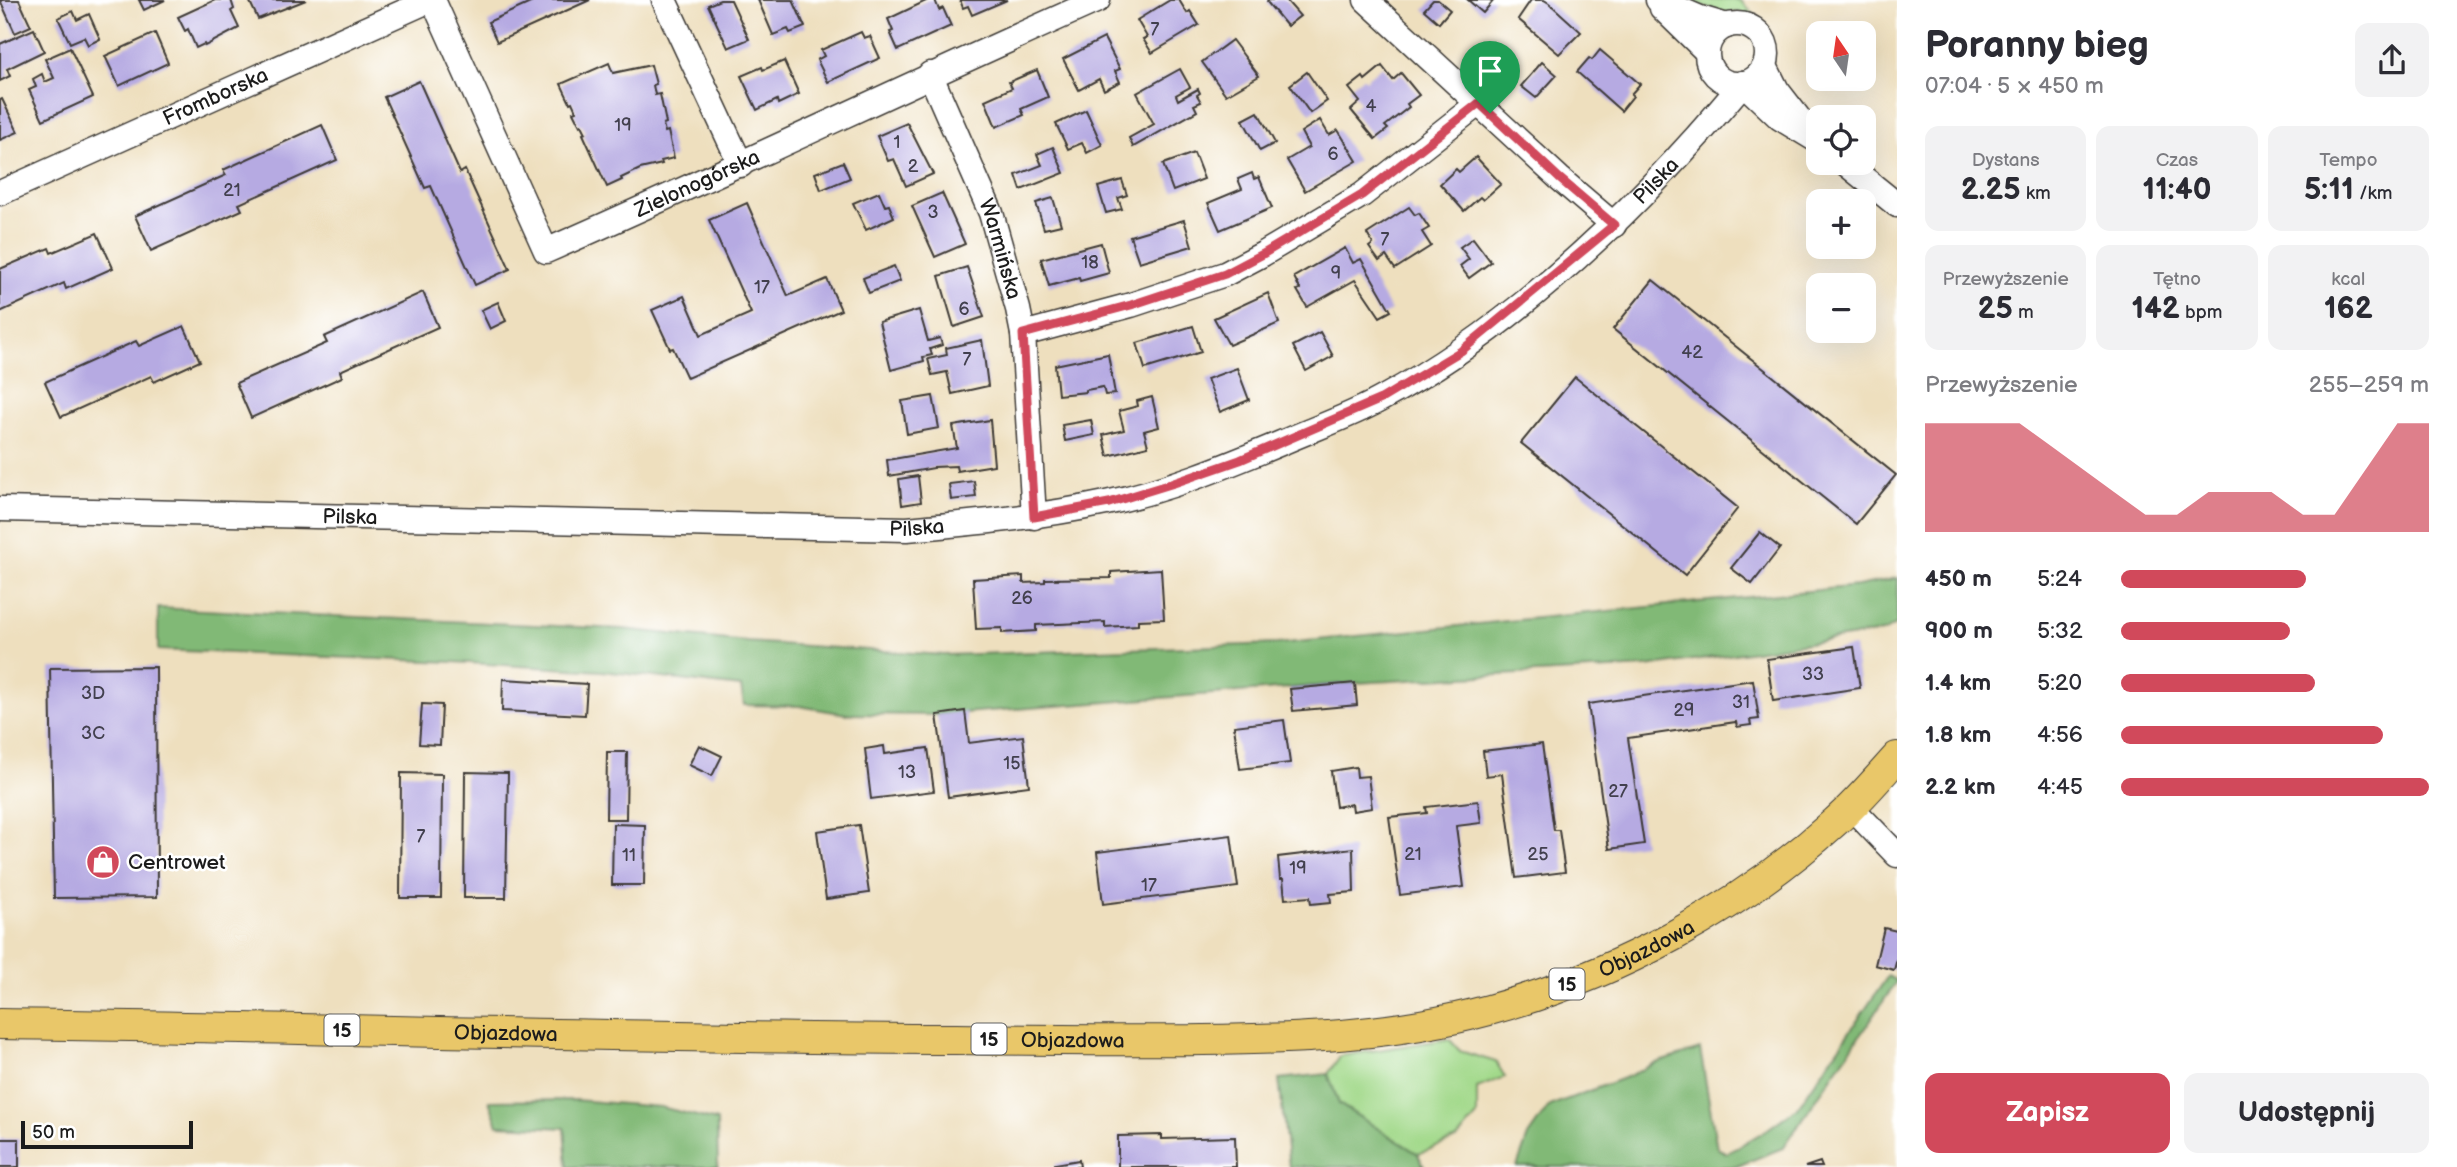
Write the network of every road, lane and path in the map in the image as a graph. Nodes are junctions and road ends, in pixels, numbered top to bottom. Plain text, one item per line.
1 (432, 0) edge
2 (664, 0) edge
3 (1098, 0) edge
4 (1366, 0) edge
5 (1656, 0) edge
6 (403, 5) edge
7 (1727, 26) junction
8 (1709, 60) junction
9 (1765, 66) junction
10 (930, 74) junction
11 (1744, 83) junction
12 (1479, 103) junction
13 (1709, 124) junction
14 (1806, 127) edge
15 (1806, 133) edge
16 (741, 165) junction
17 (1860, 175) edge
18 (0, 192) edge
19 (1897, 205) edge
20 (1614, 225) junction
21 (1023, 334) junction
22 (0, 509) edge
23 (1034, 517) junction
24 (1897, 757) edge
25 (1851, 807) junction
26 (1897, 855) edge
27 (0, 1024) edge

1 - 6 street, Fromborska
1 - 16 street, Zielonogórska
2 - 16 street
3 - 10 street, Zielonogórska
4 - 12 street
5 - 7 street
5 - 8 street
6 - 18 street, Fromborska
7 - 8 street
7 - 9 street
8 - 11 street
8 - 13 street
9 - 11 street
9 - 14 street
10 - 16 street, Zielonogórska
10 - 21 street, Warmińska
11 - 13 street, Pilska
11 - 15 street
12 - 20 street
12 - 21 street
13 - 20 street, Pilska
17 - 19 street
20 - 23 street, Pilska
21 - 23 street, Warmińska
22 - 23 street, Pilska
24 - 25 main road, Objazdowa / 15
25 - 26 street
25 - 27 main road, Objazdowa / 15

